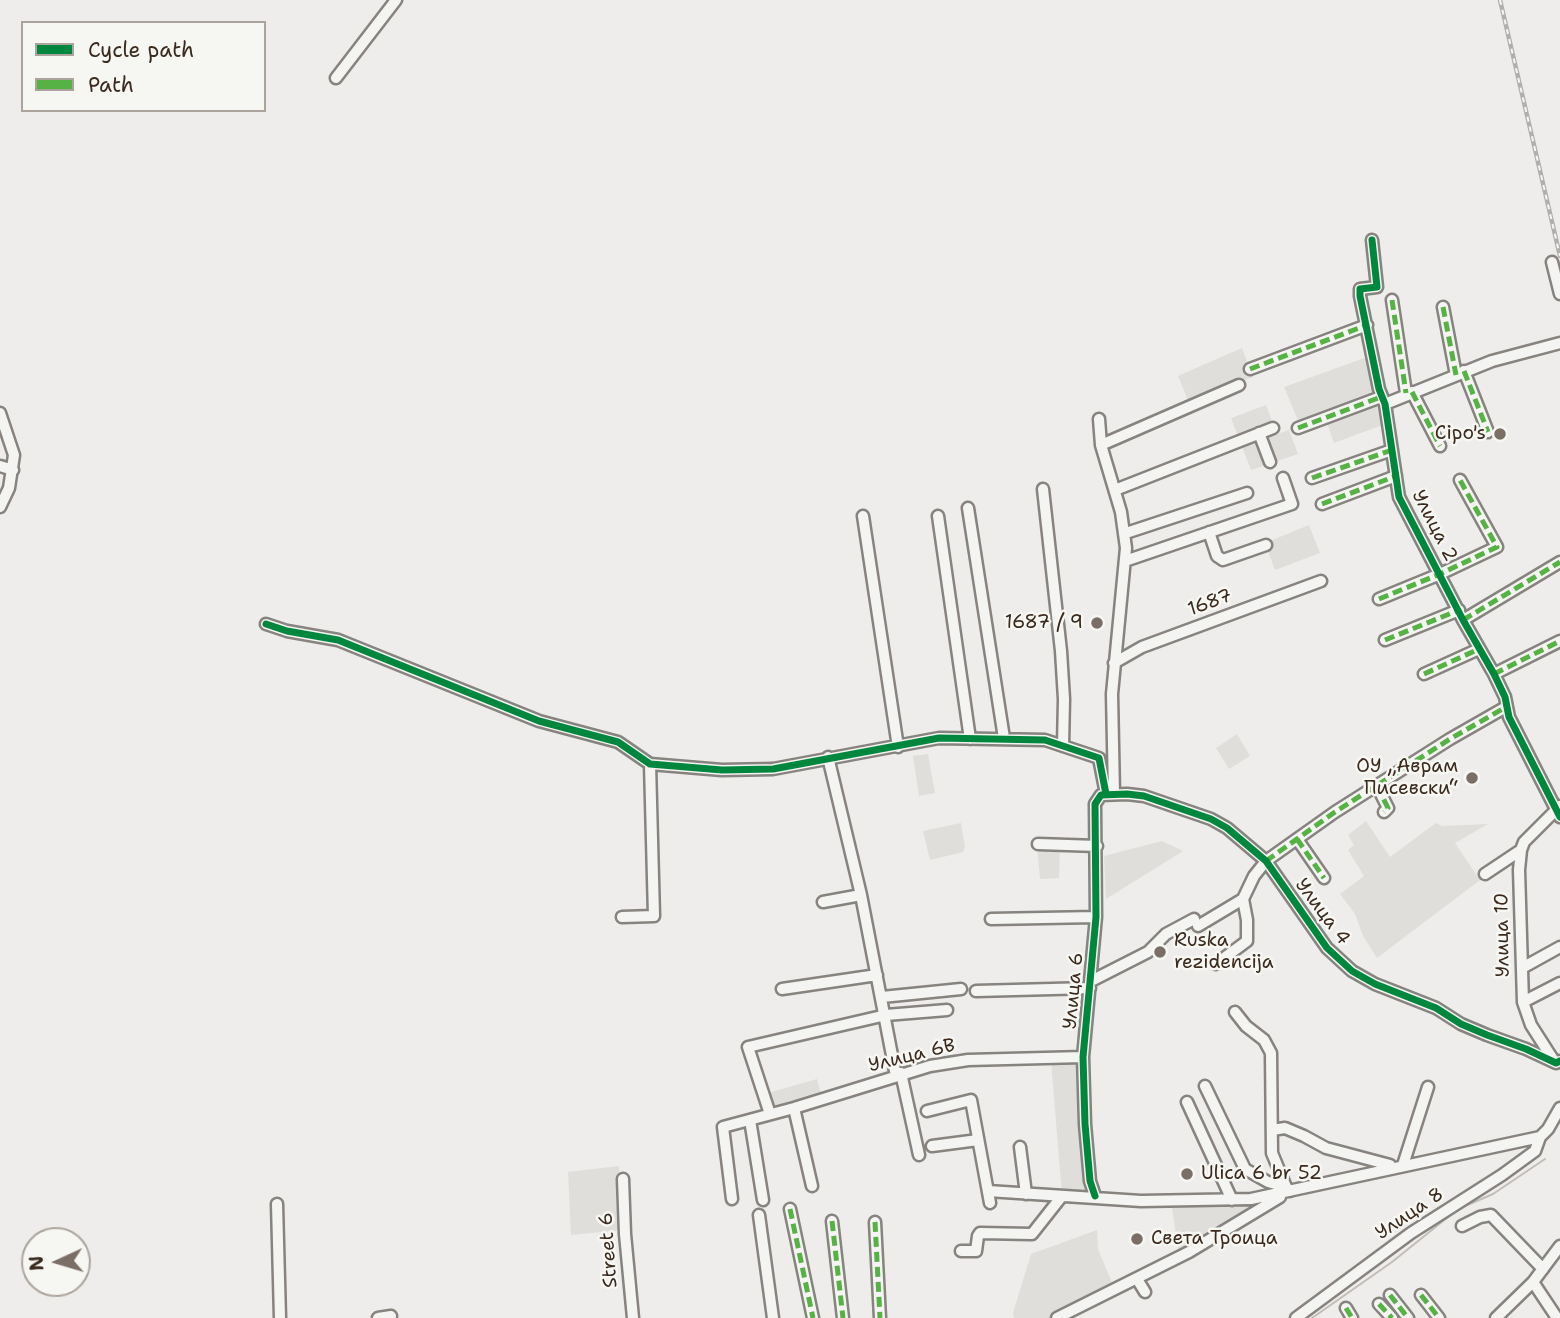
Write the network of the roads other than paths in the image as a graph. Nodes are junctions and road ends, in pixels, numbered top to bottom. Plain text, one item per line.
1 (396, 0) edge
2 (336, 78) dead end
3 (1372, 240) dead end
4 (1552, 262) dead end
5 (1560, 294) edge
6 (1392, 300) dead end
7 (1443, 307) dead end
8 (1367, 325) junction
9 (1560, 344) edge
10 (1250, 369) dead end
11 (1460, 373) junction
12 (1239, 385) dead end
13 (1409, 393) junction
14 (1383, 400) junction
15 (0, 413) edge
16 (1099, 419) dead end
17 (1273, 428) dead end
18 (1298, 429) dead end
19 (1488, 432) dead end
20 (1259, 433) junction
21 (1101, 445) junction
22 (1440, 446) dead end
23 (1392, 450) junction
24 (1270, 462) dead end
25 (0, 466) edge
26 (13, 470) junction
27 (1396, 476) junction
28 (1283, 478) dead end
29 (1312, 478) dead end
30 (1460, 480) dead end
31 (1043, 489) dead end
32 (1115, 490) junction
33 (1247, 493) dead end
34 (1322, 504) dead end
35 (0, 507) edge
36 (968, 508) dead end
37 (863, 516) dead end
38 (938, 516) dead end
39 (1209, 532) junction
40 (1126, 533) junction
41 (1266, 545) dead end
42 (1125, 561) junction
43 (1560, 562) edge
44 (1440, 574) junction
45 (1321, 581) dead end
46 (1378, 599) dead end
47 (1461, 615) junction
48 (267, 624) dead end
49 (1385, 640) dead end
50 (1560, 641) edge
51 (1479, 649) junction
52 (1114, 663) junction
53 (1424, 674) dead end
54 (1494, 674) junction
55 (1506, 706) junction
56 (1004, 738) junction
57 (971, 739) junction
58 (1063, 746) junction
59 (898, 747) junction
60 (828, 757) junction
61 (650, 764) junction
62 (1377, 786) junction
63 (1110, 794) junction
64 (1559, 810) edge
65 (1384, 812) dead end
66 (1297, 839) junction
67 (1038, 844) dead end
68 (1097, 846) junction
69 (1521, 850) junction
70 (1266, 861) junction
71 (1485, 874) dead end
72 (1324, 878) dead end
73 (861, 895) junction
74 (1243, 899) junction
75 (824, 902) dead end
76 (622, 916) dead end
77 (1096, 917) junction
78 (991, 919) dead end
79 (1560, 947) edge
80 (1216, 964) dead end
81 (1522, 968) junction
82 (877, 975) junction
83 (1560, 982) edge
84 (1091, 985) junction
85 (782, 989) dead end
86 (961, 989) dead end
87 (976, 991) dead end
88 (882, 997) junction
89 (1523, 1002) junction
90 (947, 1010) dead end
91 (1235, 1012) dead end
92 (886, 1015) junction
93 (1083, 1057) junction
94 (1559, 1064) edge
95 (899, 1074) junction
96 (1205, 1086) dead end
97 (1428, 1087) dead end
98 (1186, 1102) dead end
99 (794, 1108) junction
100 (1560, 1108) edge
101 (927, 1111) dead end
102 (770, 1114) junction
103 (750, 1120) junction
104 (1272, 1130) junction
105 (1540, 1137) junction
106 (978, 1140) junction
107 (932, 1146) dead end
108 (1020, 1147) dead end
109 (919, 1155) dead end
110 (1399, 1165) junction
111 (623, 1179) dead end
112 (812, 1186) dead end
113 (1288, 1189) junction
114 (988, 1191) junction
115 (1026, 1194) junction
116 (1062, 1196) junction
117 (1095, 1196) junction
118 (732, 1199) dead end
119 (764, 1200) dead end
120 (1232, 1200) junction
121 (990, 1203) dead end
122 (277, 1204) dead end
123 (790, 1209) dead end
124 (759, 1215) dead end
125 (832, 1221) dead end
126 (875, 1222) dead end
127 (1462, 1226) dead end
128 (1560, 1246) edge
129 (961, 1251) dead end
130 (1543, 1269) junction
131 (1137, 1279) junction
132 (1533, 1282) junction
133 (1145, 1292) dead end
134 (1390, 1295) dead end
135 (1421, 1295) dead end
136 (1380, 1304) dead end
137 (1346, 1308) dead end
138 (391, 1315) dead end
139 (280, 1318) edge
140 (378, 1318) edge
141 (633, 1318) edge
142 (773, 1318) edge
143 (813, 1318) edge
144 (843, 1318) edge
145 (880, 1318) edge
146 (1057, 1318) edge
147 (1296, 1318) edge
148 (1352, 1318) edge
149 (1392, 1318) edge
150 (1408, 1318) edge
151 (1438, 1318) edge
152 (1496, 1318) edge
153 (1557, 1318) edge

1 - 2 street
3 - 8 street, Улица 2
4 - 5 street
6 - 13 street
7 - 11 street
8 - 10 street
8 - 14 street, Улица 2
9 - 11 street
11 - 13 street
11 - 19 street
12 - 21 street
13 - 14 street
13 - 22 street
14 - 18 street
14 - 23 street, Улица 2
15 - 26 street
16 - 21 street
17 - 20 street
20 - 24 street
20 - 32 street
21 - 32 street
23 - 27 street, Улица 2
23 - 29 street
25 - 26 street
26 - 35 street
27 - 34 street, Улица 2
27 - 44 street, Улица 2
28 - 39 street
30 - 44 street, Улица 2
31 - 58 street
32 - 40 street
33 - 40 street
36 - 56 street
37 - 59 street
38 - 57 street
39 - 41 street
39 - 42 street
40 - 42 street
42 - 52 street
43 - 47 street
44 - 46 street, Улица 2
44 - 47 street, Улица 2
45 - 52 street, 1687
47 - 49 street
47 - 51 street, Улица 2
48 - 61 street
50 - 54 street
51 - 53 street
51 - 54 street, Улица 2
52 - 63 street
54 - 55 street, Улица 2
55 - 62 street
55 - 64 street, Улица 2
56 - 57 street
56 - 58 street
57 - 59 street
58 - 63 street
59 - 60 street
60 - 61 street
60 - 73 street
61 - 76 street
62 - 65 street
62 - 66 street
63 - 68 street, Улица 6
63 - 70 street, Улица 4
64 - 69 street
66 - 70 street
66 - 72 street
67 - 68 street
68 - 77 street, Улица 6
69 - 71 street
69 - 81 street, Улица 10
70 - 74 street
70 - 94 street, Улица 4
73 - 75 street
73 - 82 street
74 - 80 street
74 - 84 street
77 - 78 street
77 - 84 street, Улица 6
79 - 81 street
81 - 89 street, Улица 10
82 - 85 street
82 - 88 street
83 - 89 street
84 - 87 street
84 - 93 street, Улица 6
86 - 88 street
88 - 92 street
89 - 94 street, Улица 10
90 - 92 street
91 - 104 street
92 - 95 street
92 - 102 street
93 - 95 street, Улица 6B
93 - 117 street, Улица 6
95 - 99 street, Улица 6B
95 - 109 street
96 - 113 street
97 - 110 street
98 - 120 street
99 - 102 street, Улица 6B
99 - 112 street
100 - 105 street
101 - 106 street
102 - 103 street, Улица 6B
103 - 118 street, Улица 6B
103 - 119 street
104 - 110 street
104 - 113 street
105 - 110 street
105 - 147 street, Улица 8
106 - 107 street
106 - 114 street
108 - 115 street
110 - 113 street
111 - 141 street, Street 6
113 - 120 street
113 - 131 street
114 - 115 street
114 - 121 street
115 - 116 street
116 - 117 street
116 - 129 street
117 - 120 street
122 - 139 street
123 - 143 street
124 - 142 street
125 - 144 street
126 - 145 street
127 - 130 street
128 - 130 street
130 - 132 street
131 - 133 street
131 - 146 street
132 - 152 street
132 - 153 street
134 - 150 street
135 - 151 street
136 - 149 street
137 - 148 street
138 - 140 street

